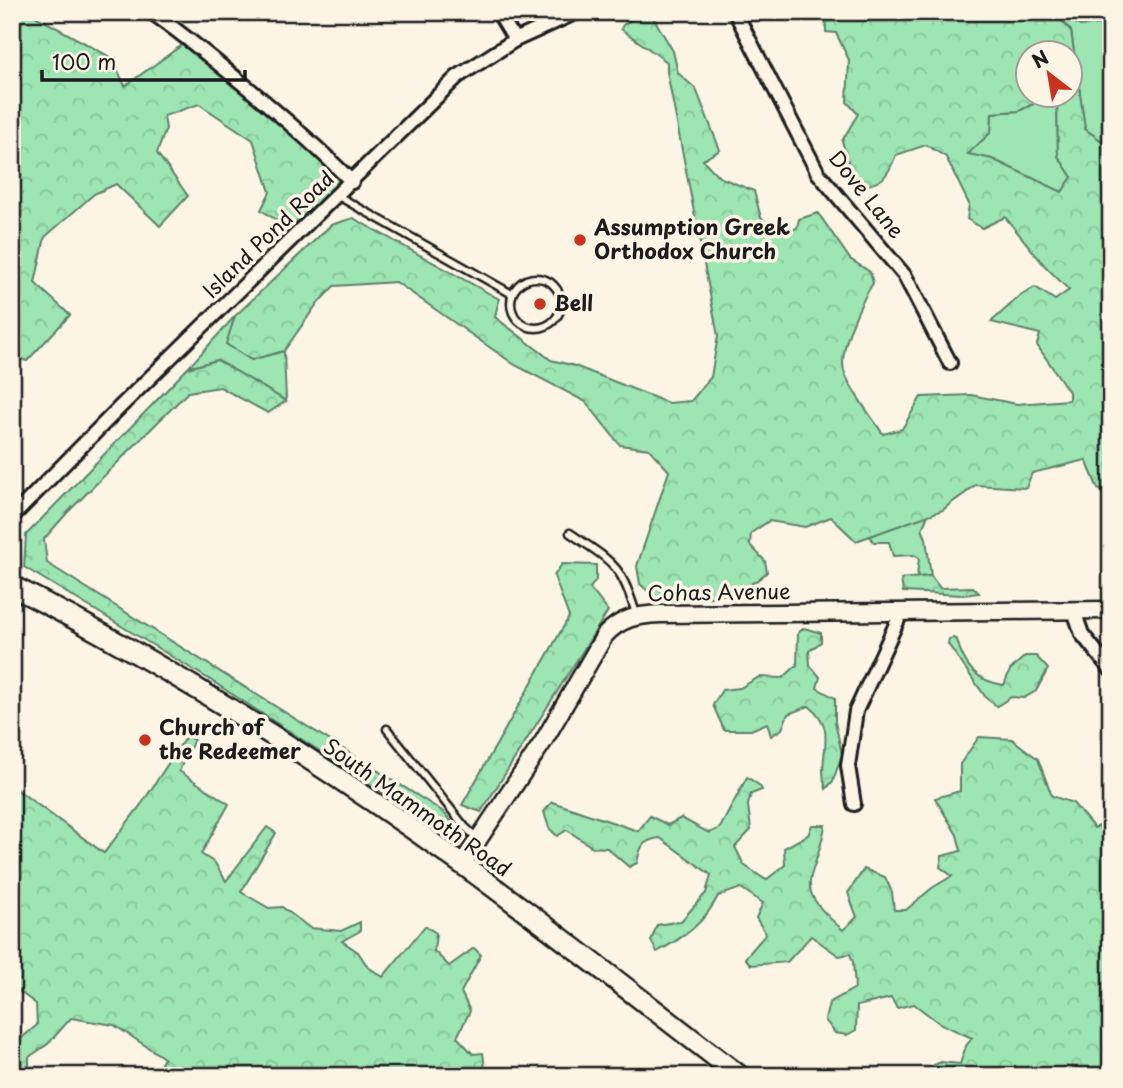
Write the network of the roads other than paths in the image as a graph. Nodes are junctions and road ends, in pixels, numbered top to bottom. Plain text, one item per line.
1 (151, 12) edge
2 (498, 12) edge
3 (577, 12) edge
4 (735, 12) edge
5 (1073, 12) edge
6 (1111, 15) edge
7 (515, 40) junction
8 (352, 182) junction
9 (338, 196) junction
10 (512, 294) junction
11 (950, 363) dead end
12 (12, 517) edge
13 (570, 533) dead end
14 (12, 586) edge
15 (1111, 610) edge
16 (902, 611) junction
17 (1074, 611) junction
18 (636, 616) junction
19 (1111, 670) edge
20 (387, 729) dead end
21 (854, 804) dead end
22 (479, 840) junction
23 (462, 864) junction
24 (740, 1076) edge

1 - 8 street
2 - 7 street
3 - 7 street, Island Pond Road
4 - 11 street, Dove Lane
5 - 6 lane
7 - 8 street, Island Pond Road
8 - 9 street, Island Pond Road
9 - 10 lane
9 - 12 street, Island Pond Road
10 - 10 lane
13 - 18 lane
14 - 23 main road, South Mammoth Road
15 - 17 street, Cohas Avenue
16 - 17 street, Cohas Avenue
16 - 18 street, Cohas Avenue
16 - 21 street
17 - 19 street
18 - 22 street, Cohas Avenue
20 - 22 lane
22 - 23 street, Cohas Avenue
23 - 24 main road, South Mammoth Road

